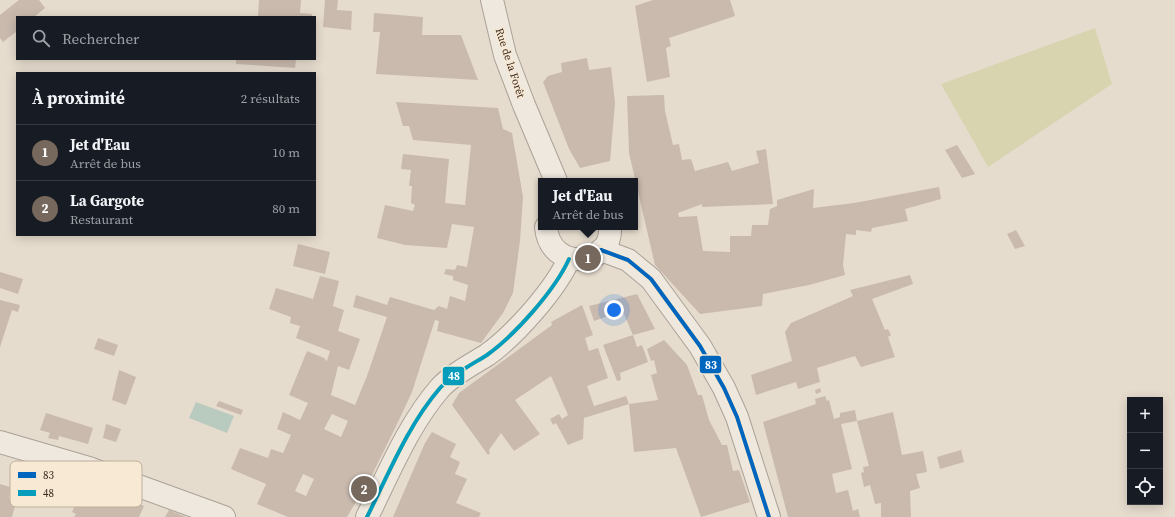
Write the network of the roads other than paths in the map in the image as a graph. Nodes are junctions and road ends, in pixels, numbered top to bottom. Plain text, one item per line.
1 (492, 0) edge
2 (555, 178) edge
3 (546, 230) edge
4 (609, 230) edge
5 (601, 250) junction
6 (569, 259) junction
7 (0, 442) edge
8 (65, 461) edge
9 (142, 487) edge
10 (224, 517) edge
11 (367, 517) edge
12 (769, 517) edge

1 - 2 street, Rue de la Forêt
3 - 6 street
4 - 5 street
5 - 6 street
5 - 12 street
6 - 11 street
7 - 8 street
9 - 10 street

